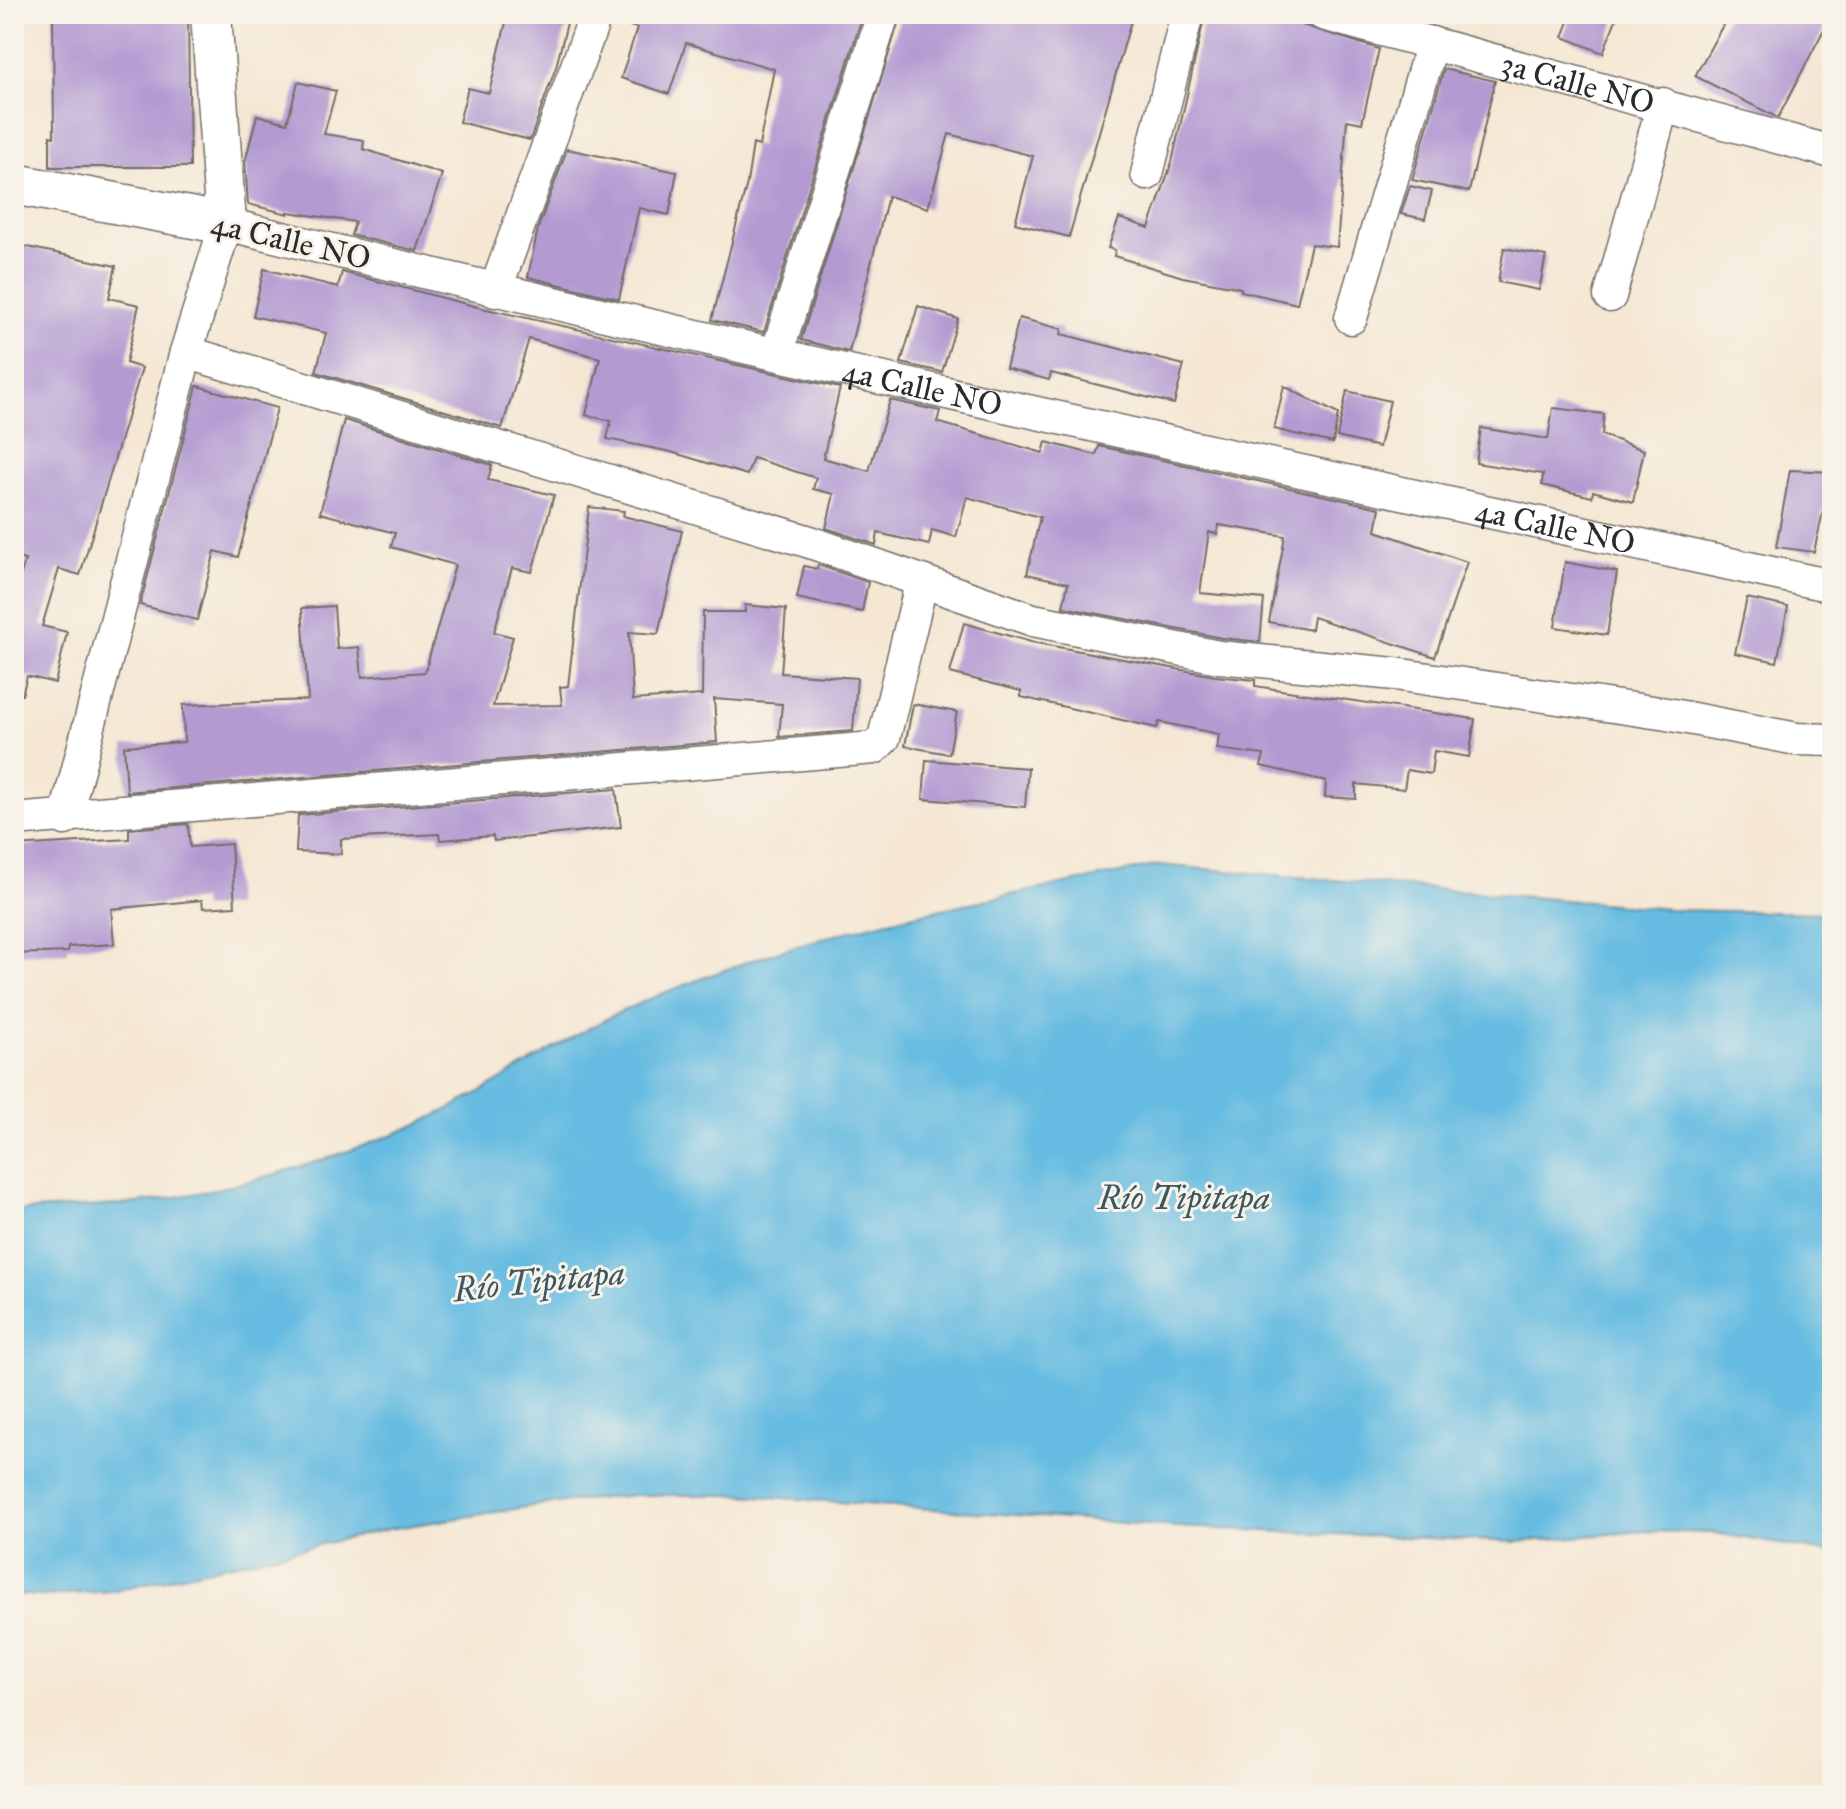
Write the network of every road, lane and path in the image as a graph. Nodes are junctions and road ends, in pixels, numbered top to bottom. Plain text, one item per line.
1 (211, 14) edge
2 (596, 14) edge
3 (883, 14) edge
4 (1187, 14) edge
5 (1323, 14) edge
6 (1360, 18) edge
7 (1432, 43) junction
8 (1663, 104) junction
9 (1831, 148) edge
10 (1147, 174) dead end
11 (14, 184) edge
12 (226, 224) junction
13 (495, 291) junction
14 (1610, 296) dead end
15 (1351, 318) dead end
16 (186, 352) junction
17 (777, 353) junction
18 (921, 584) junction
19 (1832, 586) edge
20 (1832, 740) edge
21 (65, 819) junction
22 (14, 820) edge

1 - 12 street
2 - 13 street
3 - 17 street
4 - 10 street
5 - 6 street, 3a Calle NO
6 - 7 street, 3a Calle NO
7 - 8 street, 3a Calle NO
7 - 15 street
8 - 9 street, 3a Calle NO
8 - 14 street
11 - 12 street, 4a Calle NO
12 - 13 street, 4a Calle NO
12 - 16 street
13 - 17 street, 4a Calle NO
16 - 18 street
16 - 21 street
17 - 19 street, 4a Calle NO
18 - 20 street
18 - 21 street
21 - 22 street

